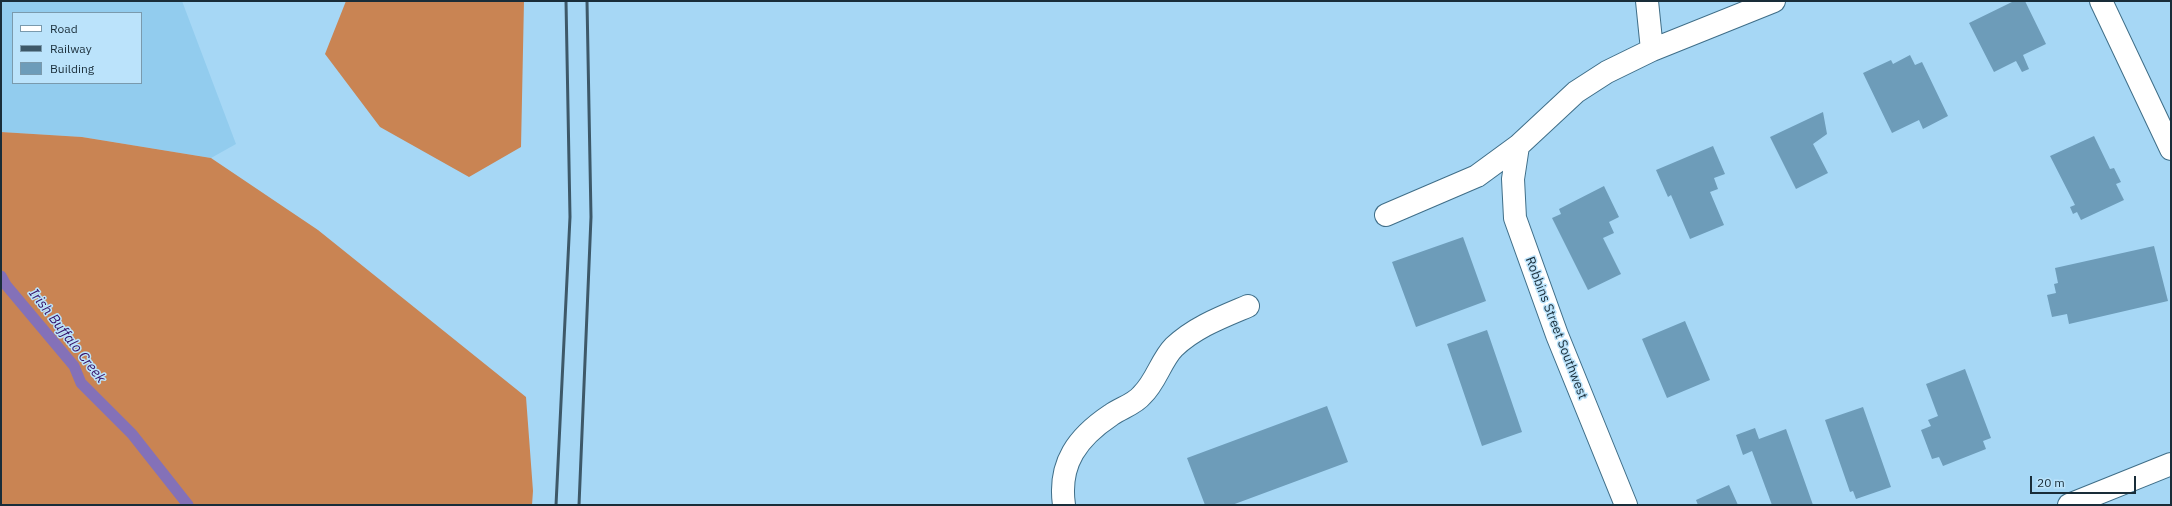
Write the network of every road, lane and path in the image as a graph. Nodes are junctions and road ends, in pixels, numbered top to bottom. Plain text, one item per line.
1 (1648, 1) edge
2 (1774, 1) edge
3 (2101, 1) edge
4 (1652, 50) junction
5 (1518, 146) junction
6 (2171, 149) edge
7 (1386, 215) dead end
8 (1248, 306) dead end
9 (2171, 464) edge
10 (1064, 505) edge
11 (1626, 505) edge
12 (2069, 505) edge

1 - 4 street
2 - 4 street
3 - 6 street
4 - 5 street
5 - 7 street
5 - 11 street, Robbins Street Southwest
8 - 10 street
9 - 12 street

